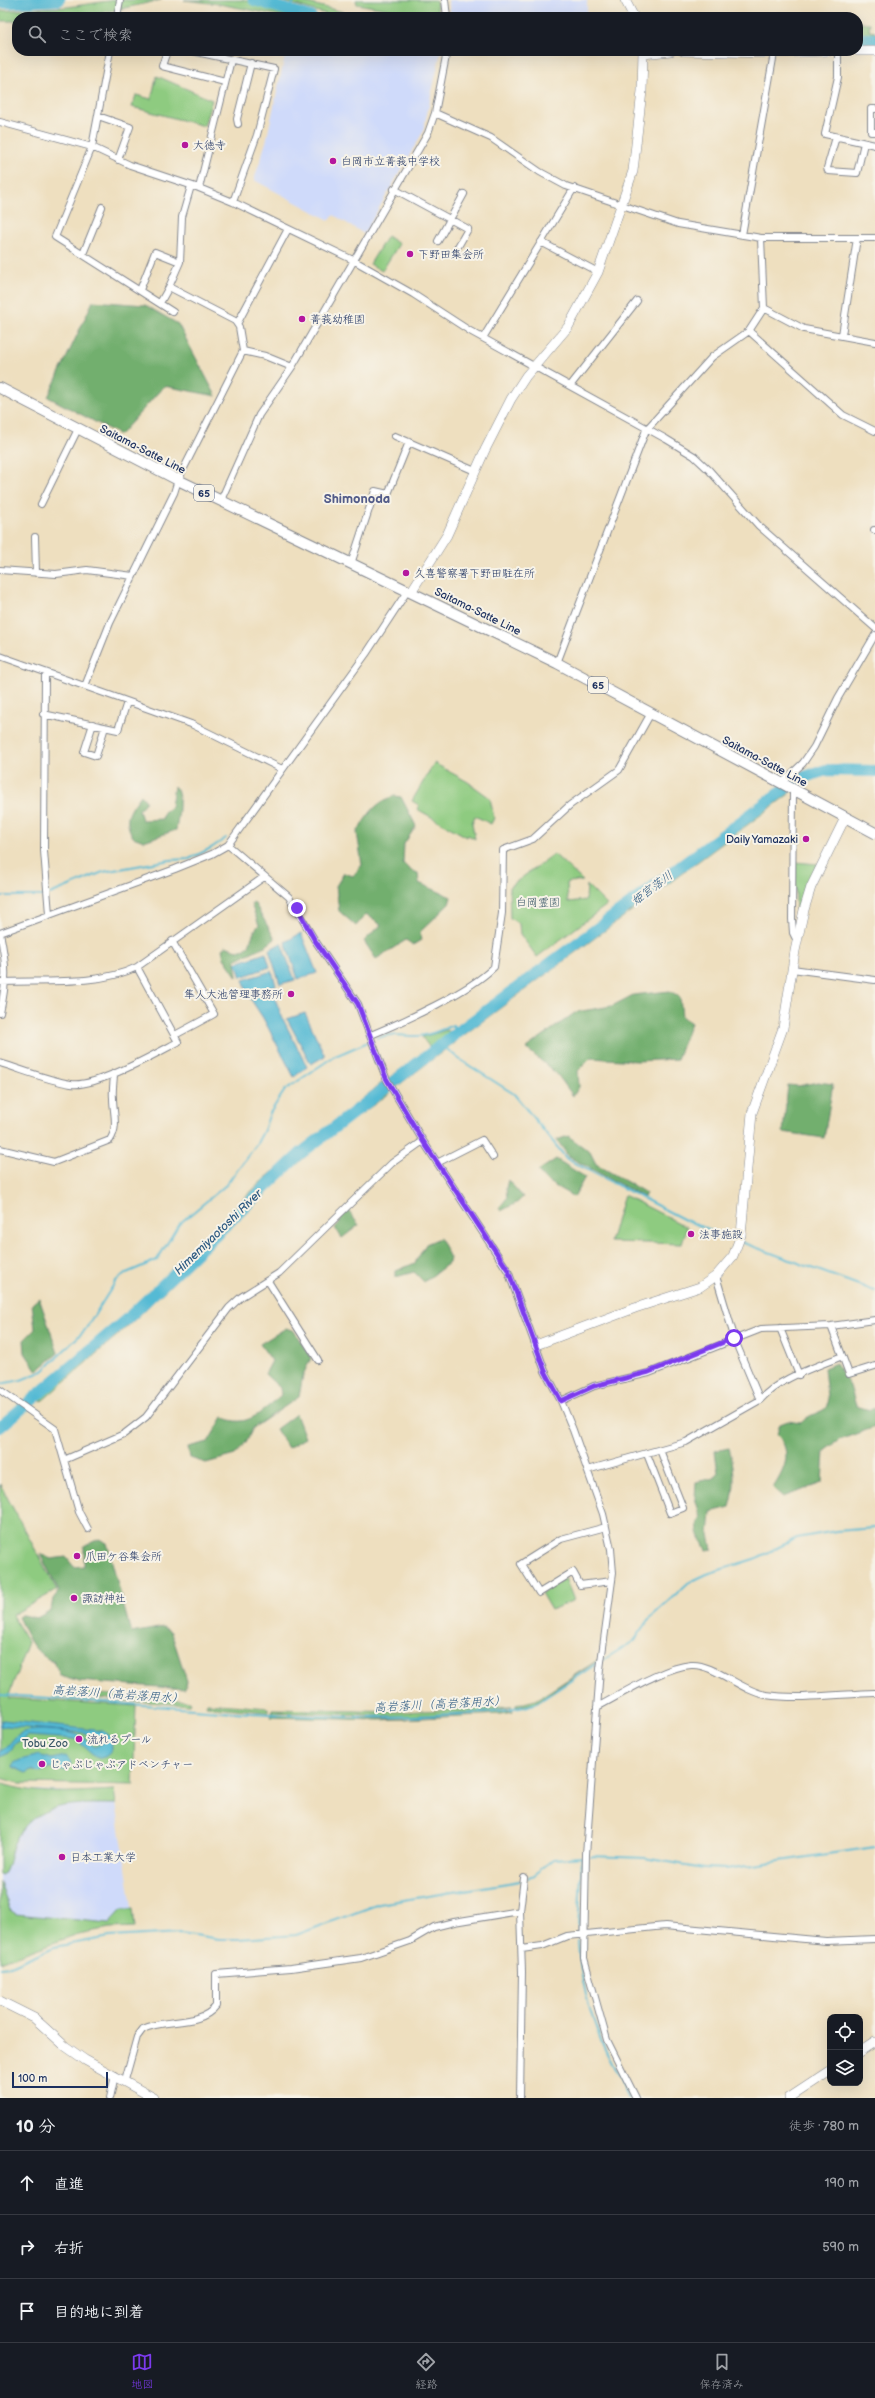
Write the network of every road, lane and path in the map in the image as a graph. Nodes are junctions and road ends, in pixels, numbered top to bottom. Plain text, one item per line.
1 (120, 0) edge
2 (445, 0) edge
3 (625, 0) edge
4 (117, 12) edge
5 (446, 12) edge
6 (631, 12) edge
7 (863, 51) edge
8 (875, 51) edge
9 (109, 56) edge
10 (165, 56) edge
11 (214, 56) edge
12 (446, 56) edge
13 (643, 56) edge
14 (773, 56) edge
15 (838, 56) edge
16 (231, 60) junction
17 (251, 63) junction
18 (225, 82) junction
19 (875, 109) edge
20 (435, 113) junction
21 (98, 116) junction
22 (0, 122) edge
23 (238, 124) dead end
24 (875, 132) edge
25 (836, 137) junction
26 (864, 143) junction
27 (875, 145) edge
28 (92, 147) junction
29 (118, 160) junction
30 (192, 186) junction
31 (199, 188) junction
32 (574, 188) junction
33 (394, 189) junction
34 (464, 194) dead end
35 (233, 202) junction
36 (622, 204) junction
37 (102, 207) dead end
38 (451, 220) junction
39 (288, 229) junction
40 (742, 235) junction
41 (761, 238) junction
42 (857, 238) junction
43 (875, 238) edge
44 (438, 241) dead end
45 (541, 242) junction
46 (456, 250) dead end
47 (84, 254) junction
48 (353, 260) junction
49 (180, 262) junction
50 (598, 272) junction
51 (169, 287) junction
52 (140, 290) junction
53 (637, 301) dead end
54 (160, 303) junction
55 (764, 308) junction
56 (173, 312) dead end
57 (237, 324) junction
58 (749, 331) junction
59 (842, 335) junction
60 (483, 338) junction
61 (875, 342) edge
62 (243, 351) junction
63 (535, 366) junction
64 (292, 367) junction
65 (570, 386) junction
66 (0, 388) edge
67 (78, 428) junction
68 (646, 430) junction
69 (875, 431) edge
70 (395, 436) dead end
71 (410, 442) junction
72 (475, 471) junction
73 (178, 480) junction
74 (221, 500) junction
75 (41, 504) dead end
76 (35, 537) dead end
77 (351, 564) junction
78 (0, 570) edge
79 (36, 572) junction
80 (133, 576) junction
81 (409, 591) junction
82 (875, 628) edge
83 (875, 635) edge
84 (0, 656) edge
85 (557, 663) junction
86 (45, 672) junction
87 (85, 686) junction
88 (127, 702) junction
89 (651, 713) junction
90 (43, 714) junction
91 (93, 724) junction
92 (105, 727) junction
93 (282, 769) junction
94 (782, 784) junction
95 (794, 790) junction
96 (845, 818) junction
97 (875, 833) edge
98 (228, 845) junction
99 (264, 877) junction
100 (49, 914) junction
101 (0, 933) edge
102 (172, 941) junction
103 (797, 941) junction
104 (137, 967) junction
105 (792, 969) junction
106 (875, 980) edge
107 (3, 982) edge
108 (0, 1014) edge
109 (175, 1035) junction
110 (371, 1035) junction
111 (0, 1063) edge
112 (114, 1073) junction
113 (423, 1141) junction
114 (0, 1148) edge
115 (493, 1157) dead end
116 (438, 1163) junction
117 (716, 1276) junction
118 (268, 1281) junction
119 (875, 1320) edge
120 (831, 1326) junction
121 (780, 1328) junction
122 (734, 1338) junction
123 (536, 1345) junction
124 (842, 1356) junction
125 (318, 1360) dead end
126 (875, 1366) edge
127 (799, 1375) junction
128 (0, 1390) edge
129 (760, 1400) junction
130 (561, 1401) junction
131 (660, 1450) junction
132 (647, 1454) junction
133 (64, 1460) junction
134 (588, 1470) junction
135 (606, 1527) junction
136 (88, 1529) dead end
137 (612, 1581) junction
138 (875, 1693) edge
139 (597, 1707) junction
140 (524, 1878) dead end
141 (520, 1911) junction
142 (583, 1935) junction
143 (875, 1939) edge
144 (522, 1949) junction
145 (0, 2001) edge
146 (875, 2042) edge
147 (863, 2050) edge
148 (827, 2073) edge
149 (115, 2075) junction
150 (125, 2080) junction
151 (110, 2098) edge
152 (154, 2098) edge
153 (520, 2098) edge
154 (636, 2098) edge
155 (789, 2098) edge

1 - 4 street
2 - 5 street
3 - 6 street
7 - 8 street
9 - 21 street
10 - 18 street
11 - 16 street
12 - 20 street
13 - 36 street
14 - 40 street
15 - 25 street
16 - 17 street
16 - 18 street
17 - 23 street
17 - 35 street
18 - 31 street
19 - 24 street
20 - 32 street
20 - 33 street
21 - 28 street
21 - 29 street
22 - 28 street
25 - 26 street
25 - 26 street
26 - 27 street
28 - 29 street
28 - 47 street
29 - 30 street
30 - 31 street
30 - 49 street
31 - 35 street
32 - 36 street
32 - 45 street
33 - 38 street
33 - 48 street
34 - 38 street
35 - 39 street
36 - 40 street
36 - 50 street
37 - 47 street
38 - 44 street
38 - 46 street
39 - 48 street
39 - 57 street
40 - 41 street
41 - 42 street
41 - 55 street
42 - 43 street
42 - 59 street
45 - 50 street
45 - 60 street
47 - 52 street
48 - 60 street
48 - 64 street
49 - 51 street
49 - 52 street
50 - 63 street
51 - 54 street
51 - 57 street
52 - 54 street
53 - 65 street
54 - 56 street
55 - 58 street
55 - 59 street
57 - 62 street
58 - 68 street
58 - 69 street
59 - 61 street
60 - 63 street
62 - 64 street
62 - 73 street
63 - 65 street
63 - 72 street
64 - 74 street
65 - 68 street
66 - 67 main road, Saitama-Satte Line / 65
67 - 73 main road, Saitama-Satte Line / 65
67 - 75 street
68 - 82 street
68 - 85 street
70 - 71 street
71 - 72 street
71 - 77 street
72 - 81 street
73 - 74 main road, Saitama-Satte Line / 65
73 - 80 street
74 - 77 main road, Saitama-Satte Line / 65
76 - 79 street
77 - 81 main road, Saitama-Satte Line / 65
78 - 79 street
79 - 80 street
80 - 87 street
81 - 85 main road, Saitama-Satte Line / 65
81 - 93 street
83 - 94 street
84 - 86 street
85 - 89 main road, Saitama-Satte Line / 65
86 - 87 street
86 - 90 street
87 - 88 street
88 - 92 street
88 - 93 street
89 - 94 main road, Saitama-Satte Line / 65
89 - 110 street
90 - 91 street
90 - 100 street
91 - 92 street
91 - 92 street
93 - 98 street
94 - 95 main road, Saitama-Satte Line / 65
95 - 96 main road, Saitama-Satte Line / 65
95 - 103 street
96 - 97 main road, Saitama-Satte Line / 65
96 - 103 street
98 - 99 street
98 - 100 street
99 - 102 street
99 - 110 street
100 - 101 street
101 - 107 street
102 - 104 street
102 - 109 street
103 - 105 street
104 - 107 street
104 - 109 street
105 - 106 street
105 - 117 street
107 - 108 street
109 - 112 street
110 - 113 street
111 - 112 street
112 - 114 street
113 - 116 street
113 - 118 street
115 - 116 street
116 - 123 street
117 - 122 street
117 - 123 street
118 - 125 street
118 - 133 street
119 - 120 street
120 - 121 street
120 - 124 street
121 - 122 street
121 - 127 street
122 - 129 street
122 - 130 street
123 - 130 street
124 - 126 street
124 - 127 street
127 - 129 street
128 - 133 street
129 - 131 street
130 - 134 street
131 - 132 street
131 - 132 street
132 - 134 street
133 - 136 street
134 - 135 street
135 - 137 street
135 - 137 street
137 - 139 street
138 - 139 street
139 - 142 street
140 - 141 street
141 - 144 street
141 - 150 street
142 - 143 street
142 - 144 street
142 - 154 street
144 - 153 street
145 - 149 street
146 - 147 street
148 - 155 street
149 - 150 street
149 - 151 street
150 - 152 street

